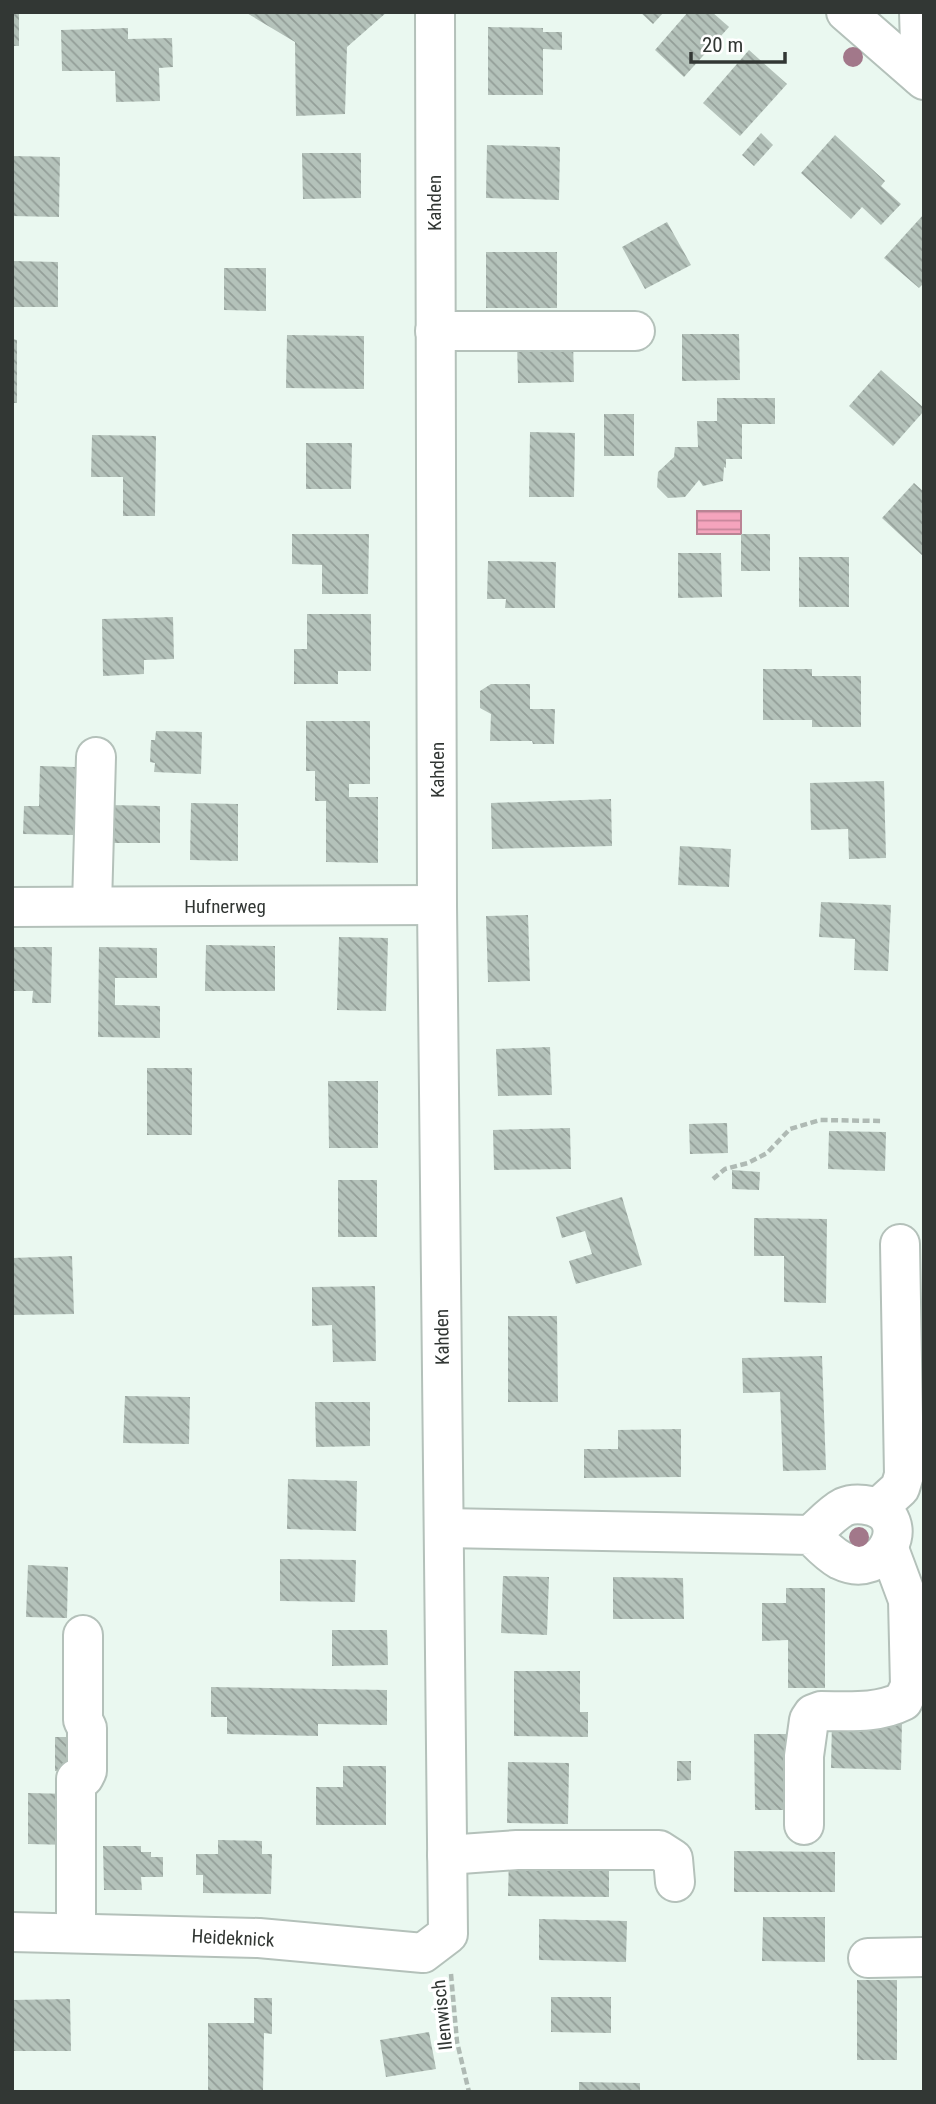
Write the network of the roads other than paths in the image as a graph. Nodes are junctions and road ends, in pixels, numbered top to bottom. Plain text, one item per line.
1 (435, 12) edge
2 (845, 12) edge
3 (919, 12) edge
4 (922, 78) edge
5 (435, 331) junction
6 (635, 331) dead end
7 (96, 757) dead end
8 (437, 905) junction
9 (92, 906) junction
10 (12, 907) edge
11 (900, 1244) dead end
12 (878, 1508) junction
13 (444, 1528) junction
14 (811, 1535) junction
15 (889, 1549) junction
16 (83, 1635) dead end
17 (804, 1825) dead end
18 (447, 1855) junction
19 (675, 1882) dead end
20 (12, 1932) edge
21 (76, 1933) junction
22 (447, 1934) joint
23 (924, 1957) edge
24 (868, 1958) dead end

1 - 5 street, Kahden
2 - 4 street
3 - 4 street
5 - 6 street
5 - 8 street, Kahden
7 - 9 street
8 - 9 street, Hufnerweg
8 - 13 street, Kahden
9 - 10 street, Hufnerweg
11 - 12 street
12 - 14 street
12 - 15 street
13 - 14 street
13 - 18 street, Kahden
14 - 15 street
15 - 17 street
16 - 21 street
18 - 19 street
18 - 22 street, Kahden
20 - 21 street, Heideknick
21 - 22 street, Heideknick
23 - 24 street

